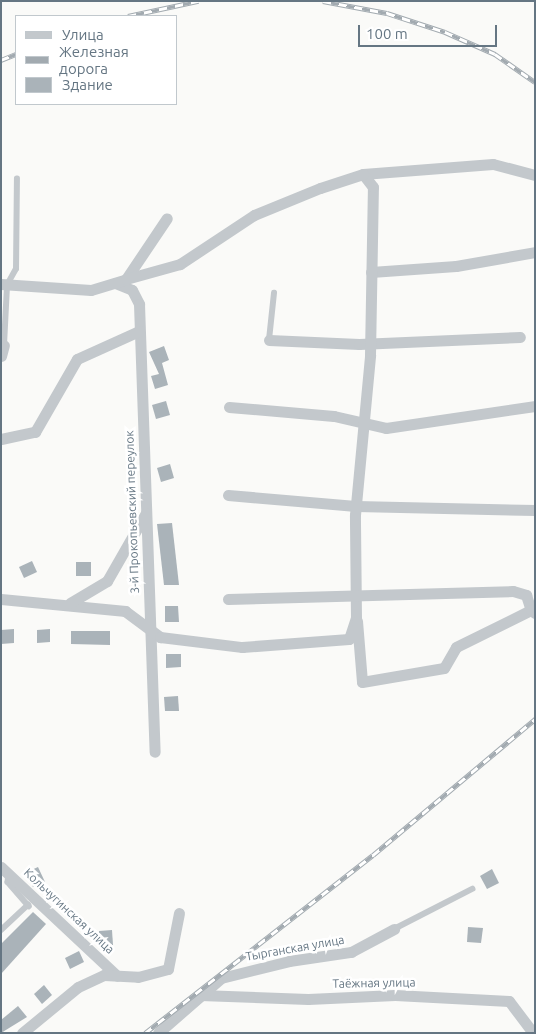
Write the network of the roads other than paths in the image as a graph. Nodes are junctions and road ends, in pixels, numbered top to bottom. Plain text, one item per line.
1 (363, 174) junction
2 (535, 176) edge
3 (17, 179) dead end
4 (168, 218) dead end
5 (535, 252) edge
6 (371, 272) junction
7 (121, 281) junction
8 (4, 284) edge
9 (274, 292) dead end
10 (139, 330) junction
11 (520, 337) dead end
12 (269, 340) joint
13 (370, 343) junction
14 (3, 350) edge
15 (535, 406) edge
16 (229, 407) dead end
17 (361, 425) junction
18 (1, 439) edge
19 (228, 495) dead end
20 (356, 506) junction
21 (148, 509) junction
22 (535, 510) edge
23 (356, 592) junction
24 (228, 598) dead end
25 (1, 599) edge
26 (70, 603) junction
27 (533, 612) edge
28 (356, 618) junction
29 (149, 629) junction
30 (155, 752) dead end
31 (5, 871) edge
32 (472, 889) dead end
33 (179, 913) dead end
34 (394, 929) joint
35 (1, 930) edge
36 (117, 976) junction
37 (200, 995) junction
38 (22, 1033) edge
39 (158, 1033) edge
40 (533, 1033) edge

1 - 2 street
1 - 6 street
1 - 7 street
3 - 8 lane
4 - 7 street
5 - 6 street
6 - 13 street
7 - 8 street
7 - 10 street, 3-й Прокопьевский переулок
8 - 14 lane
9 - 12 lane
10 - 18 street
10 - 21 street, 3-й Прокопьевский переулок
11 - 13 street
12 - 13 street
13 - 17 street
15 - 17 street
16 - 17 street
17 - 20 street
19 - 20 street
20 - 22 street
20 - 23 street
21 - 26 street
21 - 29 street, 3-й Прокопьевский переулок
23 - 24 street
23 - 27 street
23 - 28 street
25 - 26 street
26 - 29 street
27 - 28 street
28 - 29 street
29 - 30 street, 3-й Прокопьевский переулок
31 - 35 lane
31 - 36 street, Кольчугинская улица
32 - 34 lane
33 - 36 street
34 - 37 street, Тырганская улица
36 - 38 street
37 - 39 street, Тырганская улица
37 - 40 street, Таёжная улица

